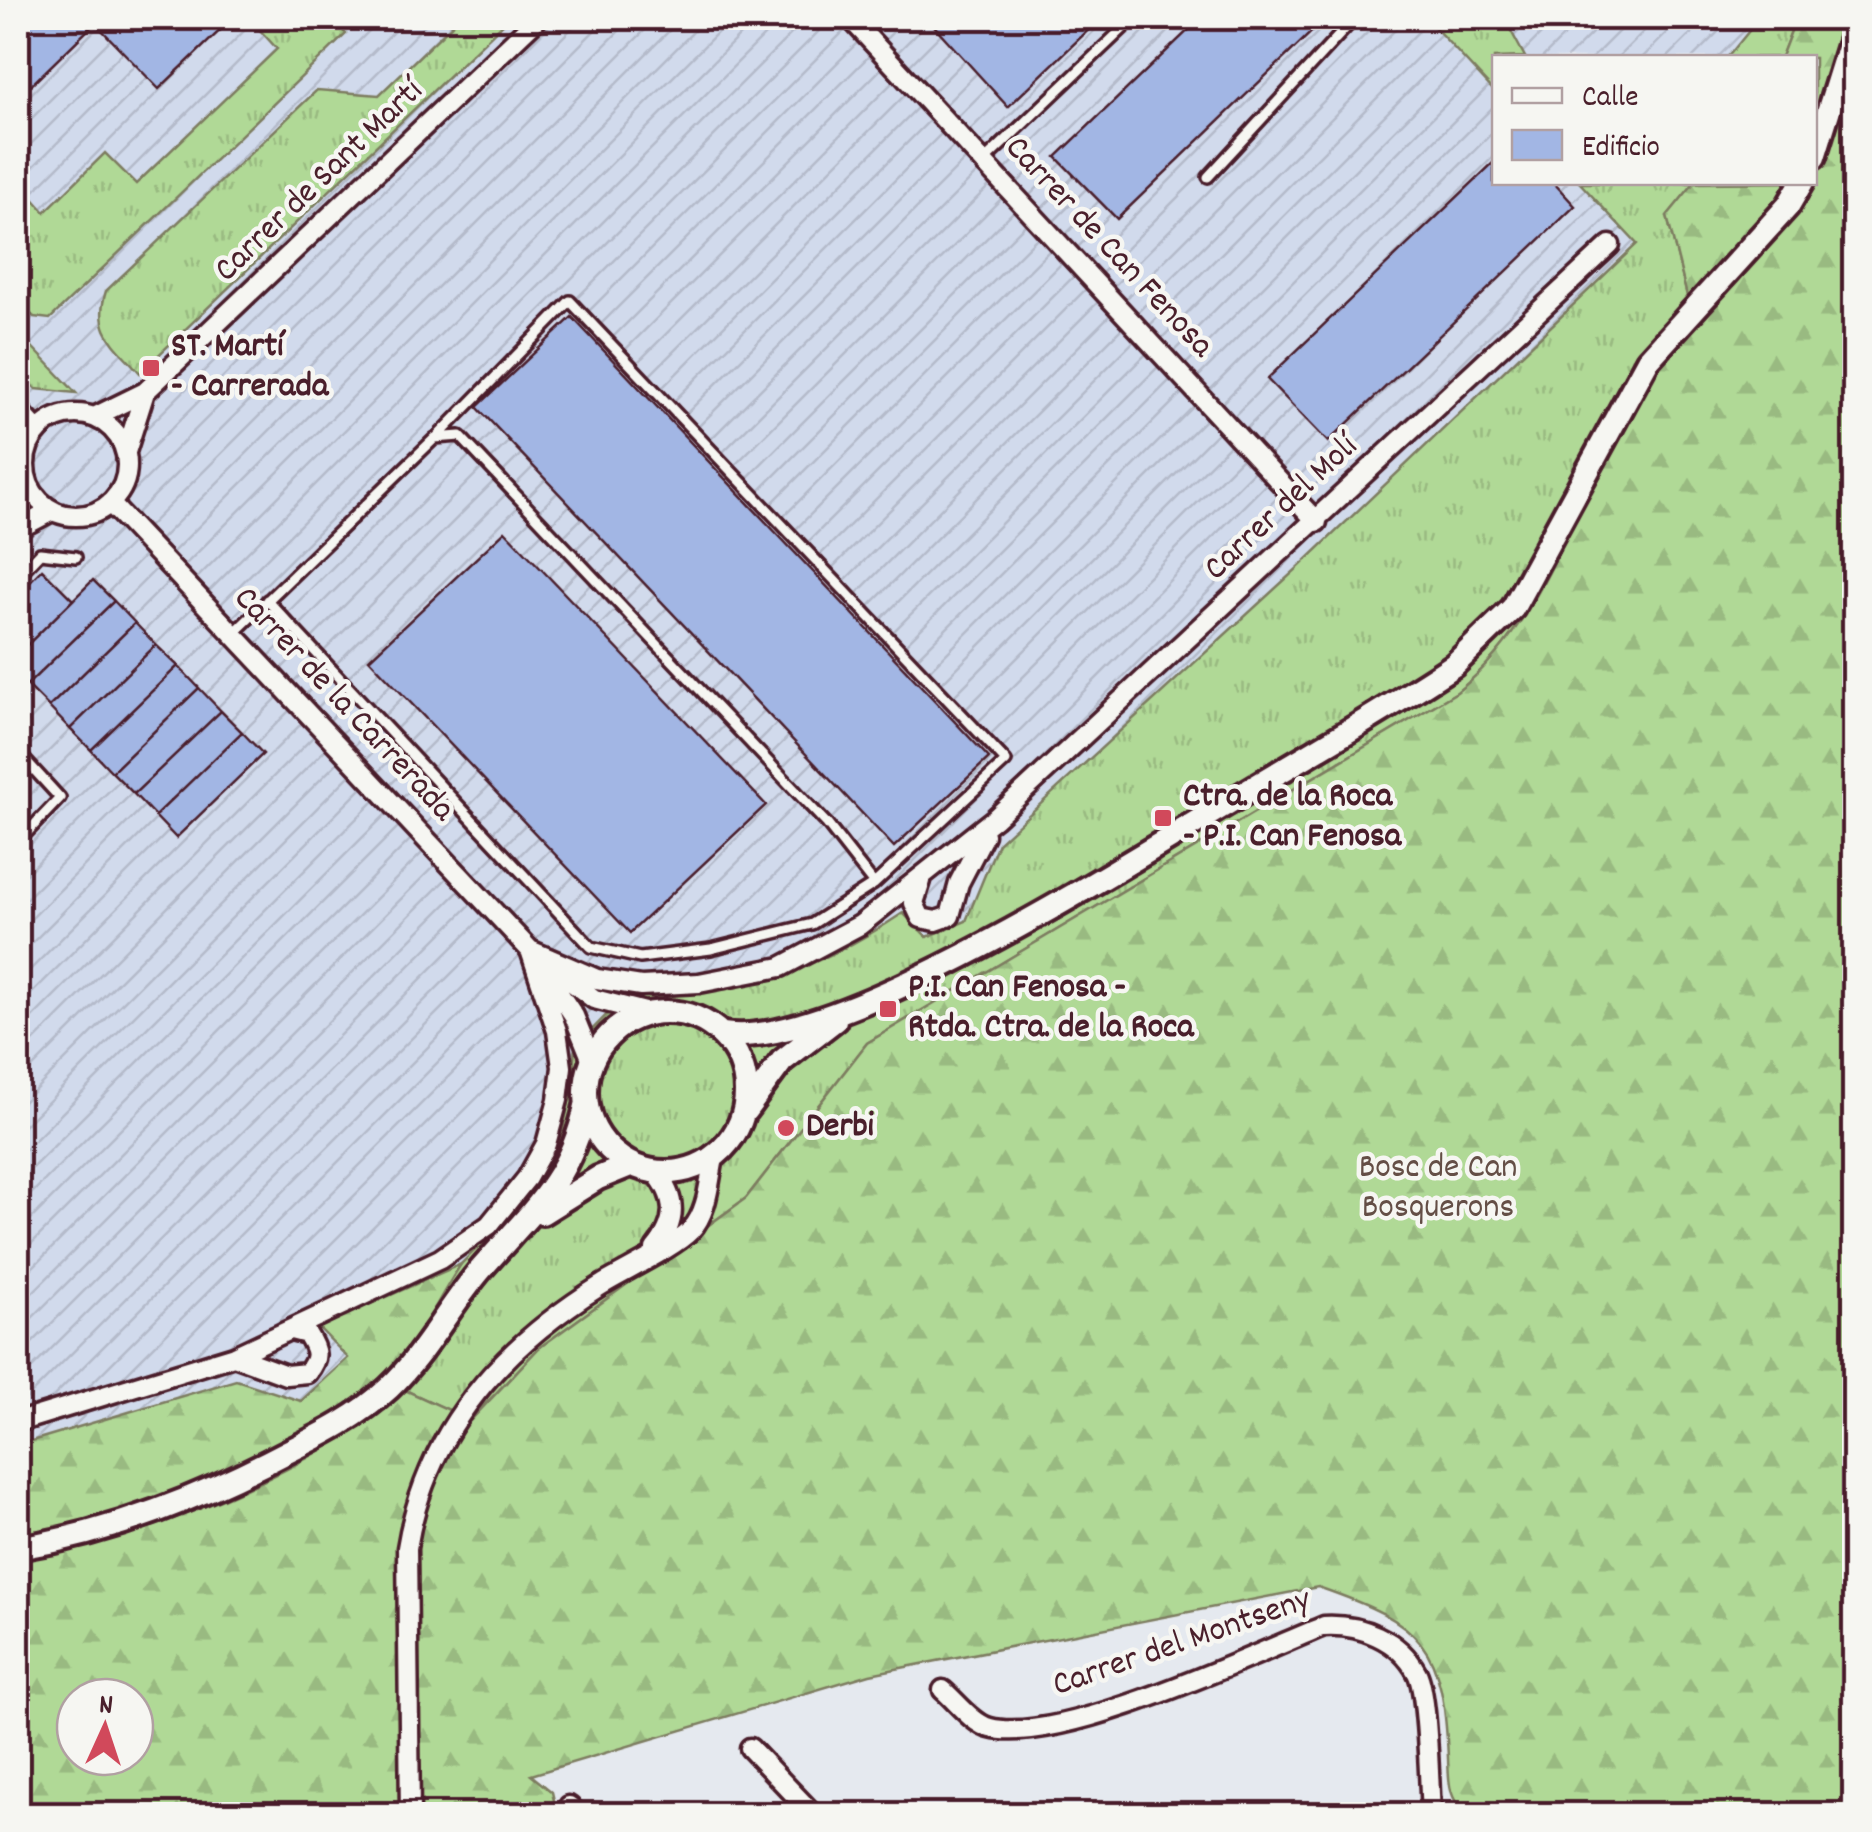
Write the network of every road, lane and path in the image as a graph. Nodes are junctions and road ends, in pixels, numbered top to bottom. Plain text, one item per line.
1 (538, 18) edge
2 (850, 18) edge
3 (1134, 18) edge
4 (1355, 18) edge
5 (1854, 28) edge
6 (1817, 147) edge
7 (983, 161) junction
8 (1208, 177) dead end
9 (1800, 185) edge
10 (1610, 244) dead end
11 (146, 392) junction
12 (18, 409) edge
13 (94, 417) junction
14 (38, 430) junction
15 (435, 438) junction
16 (126, 452) junction
17 (29, 488) junction
18 (110, 503) junction
19 (18, 510) edge
20 (52, 511) junction
21 (1317, 522) junction
22 (18, 529) edge
23 (76, 557) dead end
24 (18, 576) edge
25 (266, 600) junction
26 (233, 634) junction
27 (18, 752) edge
28 (995, 818) junction
29 (18, 842) edge
30 (922, 880) junction
31 (874, 884) junction
32 (530, 950) junction
33 (854, 1006) junction
34 (648, 1013) junction
35 (724, 1034) junction
36 (591, 1058) junction
37 (586, 1106) junction
38 (746, 1110) junction
39 (714, 1158) junction
40 (630, 1165) junction
41 (656, 1172) junction
42 (522, 1225) junction
43 (652, 1254) junction
44 (290, 1330) junction
45 (234, 1356) junction
46 (18, 1422) edge
47 (18, 1548) edge
48 (943, 1690) dead end
49 (750, 1748) dead end
50 (410, 1814) edge
51 (813, 1814) edge
52 (1432, 1814) edge

1 - 11 street, Carrer de Sant Martí
2 - 7 street, Carrer de Can Fenosa
3 - 7 lane
4 - 8 lane
5 - 6 street
7 - 21 street, Carrer de Can Fenosa
9 - 33 street
10 - 21 street, Carrer del Molí
11 - 13 street, Carrer de Sant Martí
11 - 16 street, Carrer de Sant Martí
12 - 14 street
13 - 14 street
13 - 16 street
14 - 17 street
15 - 25 lane
15 - 31 lane
15 - 31 lane
16 - 18 street
17 - 19 street
17 - 20 street
18 - 20 street
18 - 26 street, Carrer de la Carrerada
20 - 22 street
21 - 28 street, Carrer del Molí
23 - 24 lane
25 - 26 lane
25 - 31 lane
26 - 32 street, Carrer de la Carrerada
27 - 29 lane
28 - 30 street, Carrer del Molí
28 - 30 street, Carrer del Molí
30 - 32 street, Carrer del Molí
32 - 34 street, Carrer de la Carrerada
32 - 36 street, Carrer de la Carrerada
32 - 44 street
33 - 35 street
33 - 38 street
34 - 35 street
34 - 36 street
35 - 38 street
36 - 37 street
37 - 40 street
37 - 42 street
38 - 39 street
39 - 41 street
39 - 43 street
40 - 41 street
40 - 42 street
41 - 43 street
42 - 47 street
43 - 50 street
44 - 45 street
44 - 45 street
45 - 46 street
48 - 52 street, Carrer del Montseny
49 - 51 street

